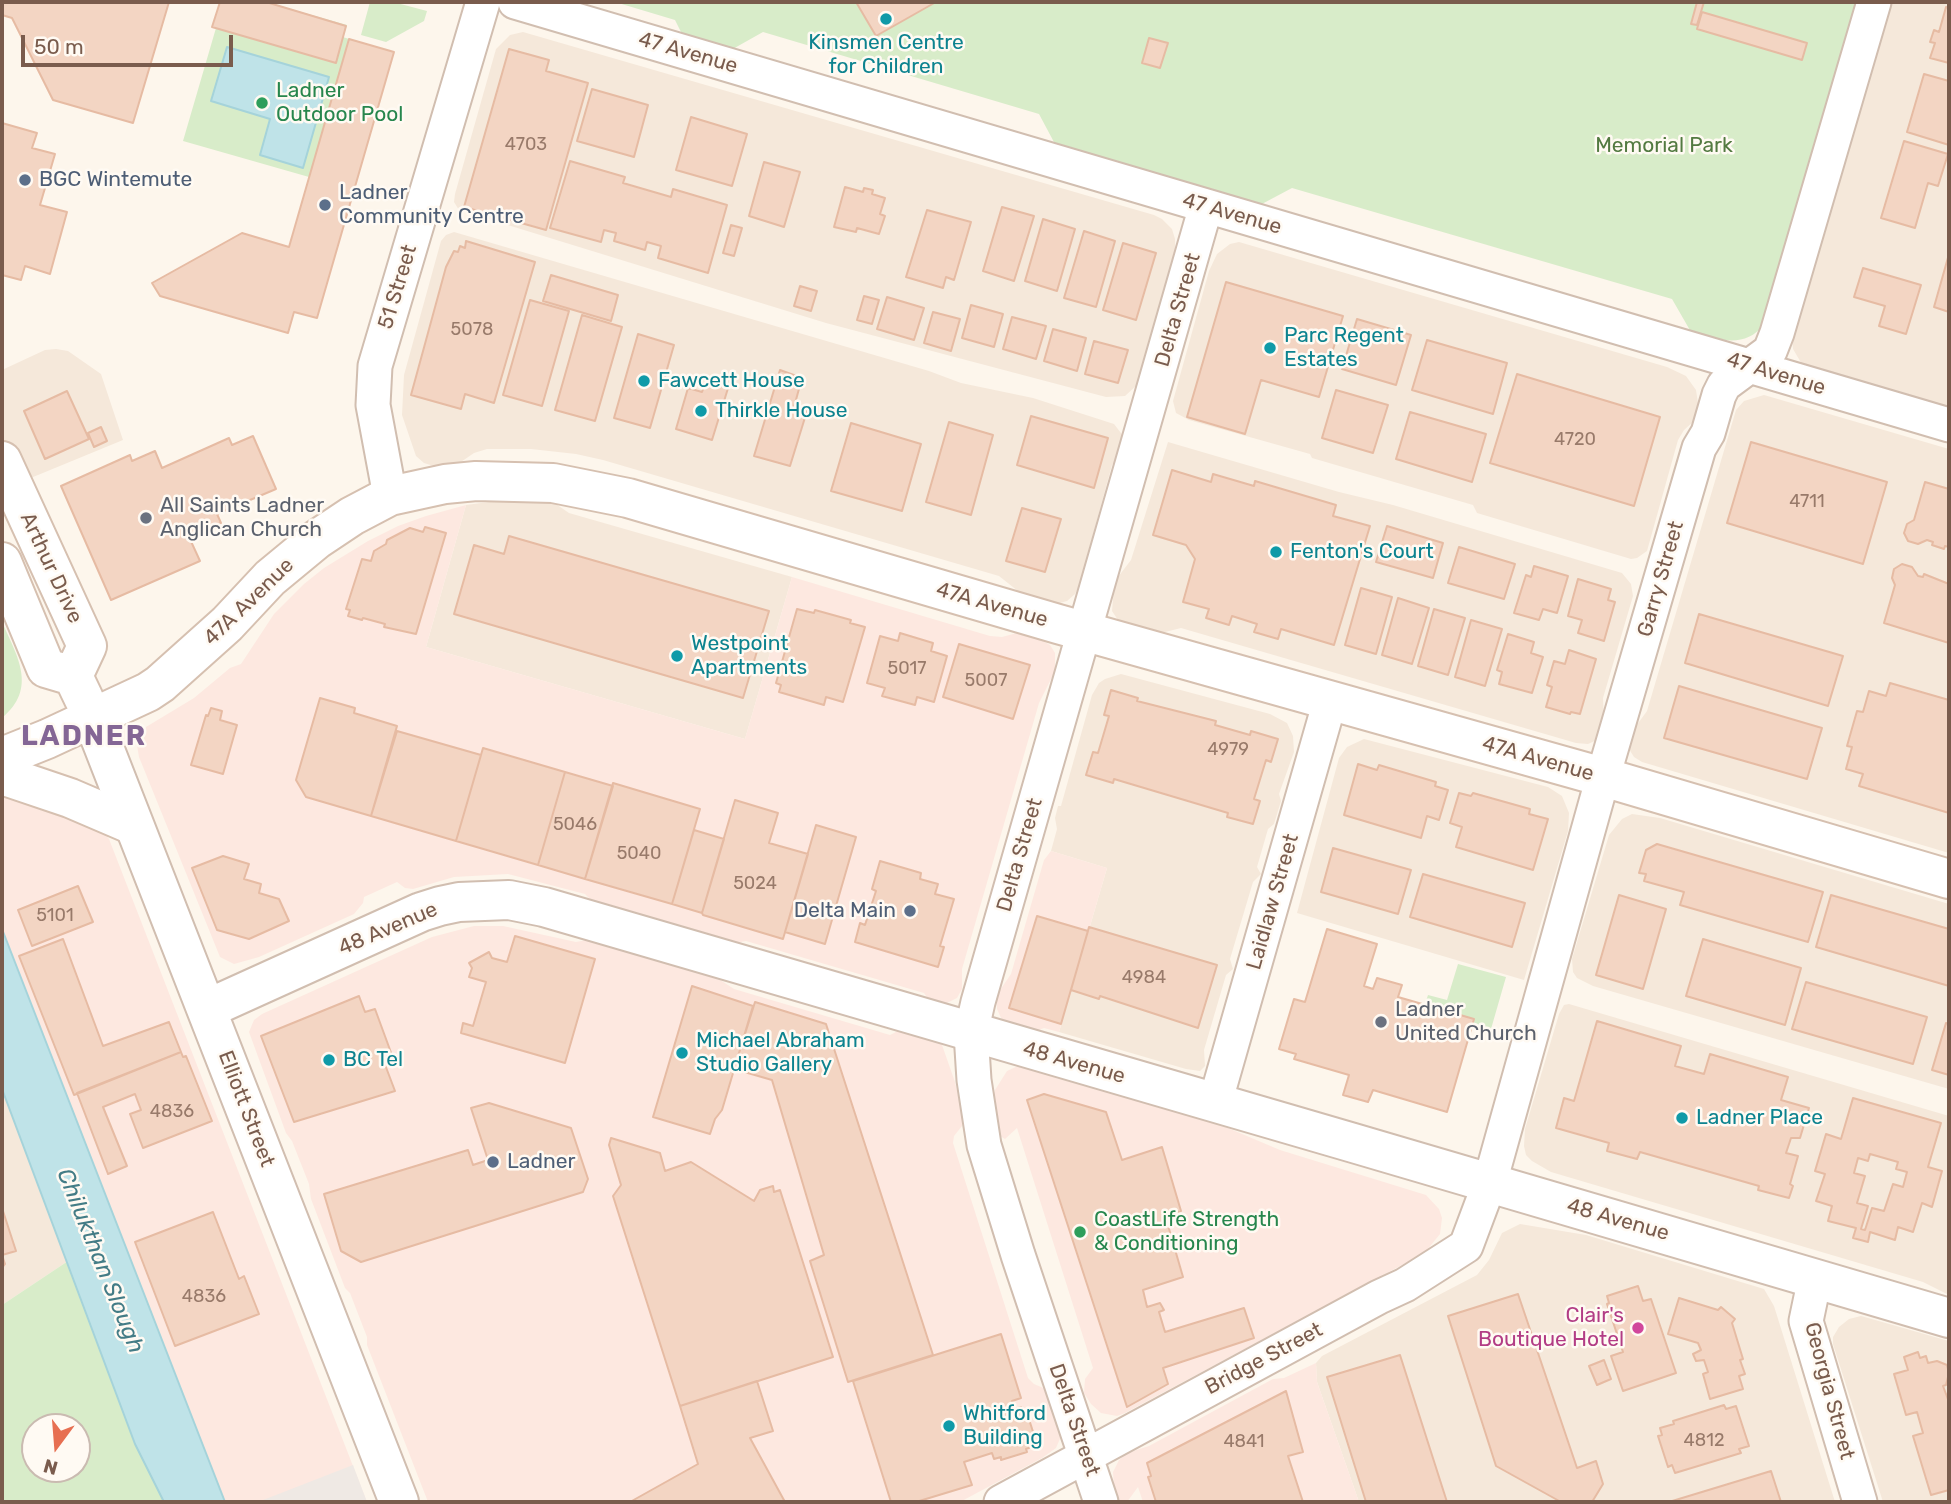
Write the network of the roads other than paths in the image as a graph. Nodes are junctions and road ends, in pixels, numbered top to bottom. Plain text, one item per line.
1 (483, 2) edge
2 (515, 2) edge
3 (1874, 2) edge
4 (1206, 206) junction
5 (1749, 367) junction
6 (1949, 425) edge
7 (2, 461) edge
8 (390, 496) junction
9 (2, 562) edge
10 (1085, 632) junction
11 (73, 676) junction
12 (1330, 701) junction
13 (92, 717) junction
14 (2, 757) edge
15 (2, 775) edge
16 (1603, 777) junction
17 (134, 825) junction
18 (1949, 879) edge
19 (207, 1009) junction
20 (971, 1033) junction
21 (1215, 1103) junction
22 (1490, 1182) junction
23 (1815, 1278) junction
24 (1949, 1318) edge
25 (1086, 1456) junction
26 (399, 1502) edge
27 (1002, 1502) edge
28 (1101, 1502) edge
29 (1860, 1502) edge

1 - 8 street, 51 Street
2 - 4 street, 47 Avenue
3 - 5 street, Garry Street
4 - 5 street, 47 Avenue
4 - 10 street, Delta Street
5 - 6 street, 47 Avenue
5 - 16 street, Garry Street
7 - 11 street, Arthur Drive
8 - 10 street, 47A Avenue
8 - 13 street, 47A Avenue
9 - 11 street, Arthur Drive
10 - 12 street, 47A Avenue
10 - 20 street, Delta Street
11 - 13 street
12 - 16 street, 47A Avenue
12 - 21 street, Laidlaw Street
13 - 14 street, 47A Avenue
13 - 17 street, Elliott Street
15 - 17 street
16 - 18 street, 47A Avenue
16 - 22 street, Garry Street
17 - 19 street, Elliott Street
19 - 20 street, 48 Avenue
19 - 26 street, Elliott Street
20 - 21 street, 48 Avenue
20 - 25 street, Delta Street
21 - 22 street, 48 Avenue
22 - 23 street, 48 Avenue
22 - 25 street, Bridge Street
23 - 24 street, 48 Avenue
23 - 29 street, Georgia Street
25 - 27 street, Bridge Street
25 - 28 street, Delta Street

